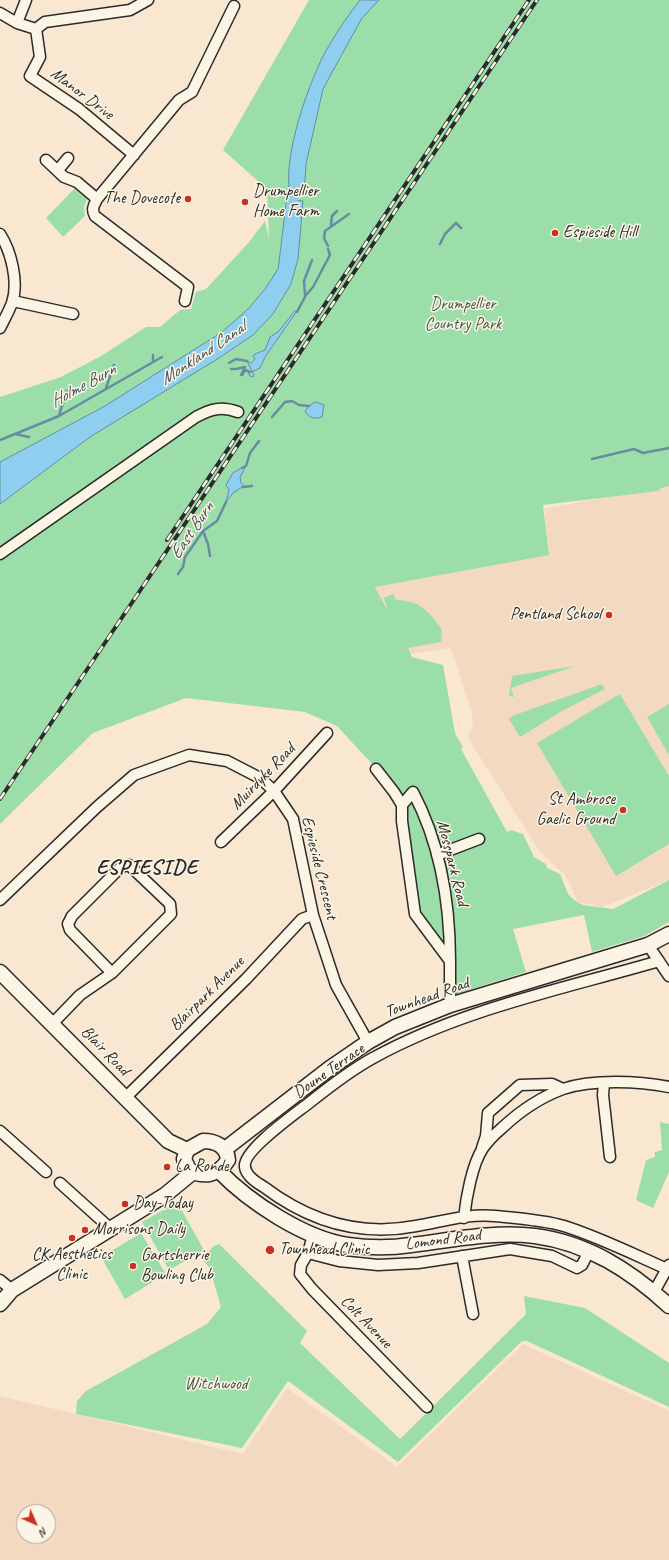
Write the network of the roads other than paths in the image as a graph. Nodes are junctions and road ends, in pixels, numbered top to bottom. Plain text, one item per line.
1 (26, 0) edge
2 (148, 0) edge
3 (234, 6) dead end
4 (0, 14) edge
5 (17, 23) junction
6 (36, 29) junction
7 (134, 155) junction
8 (68, 158) dead end
9 (46, 160) dead end
10 (58, 170) junction
11 (97, 199) junction
12 (0, 234) edge
13 (13, 301) junction
14 (185, 301) dead end
15 (73, 314) dead end
16 (0, 328) edge
17 (238, 412) dead end
18 (0, 554) edge
19 (326, 733) dead end
20 (376, 769) dead end
21 (274, 791) junction
22 (402, 805) junction
23 (479, 839) dead end
24 (221, 842) dead end
25 (437, 855) junction
26 (0, 900) edge
27 (313, 916) junction
28 (669, 934) edge
29 (648, 945) junction
30 (450, 961) junction
31 (659, 961) junction
32 (0, 972) edge
33 (112, 973) junction
34 (669, 976) edge
35 (450, 1005) junction
36 (436, 1012) junction
37 (53, 1023) junction
38 (442, 1026) junction
39 (368, 1042) junction
40 (604, 1083) junction
41 (669, 1087) edge
42 (563, 1090) junction
43 (125, 1098) junction
44 (0, 1131) edge
45 (482, 1148) junction
46 (225, 1149) junction
47 (187, 1150) junction
48 (610, 1157) dead end
49 (245, 1159) joint
50 (219, 1171) junction
51 (46, 1172) dead end
52 (192, 1172) junction
53 (60, 1183) dead end
54 (464, 1218) junction
55 (409, 1228) junction
56 (111, 1229) junction
57 (313, 1235) junction
58 (411, 1245) junction
59 (589, 1251) junction
60 (308, 1253) junction
61 (462, 1256) junction
62 (668, 1267) edge
63 (0, 1280) edge
64 (12, 1290) junction
65 (654, 1292) junction
66 (0, 1304) edge
67 (669, 1306) edge
68 (473, 1314) dead end
69 (427, 1407) dead end

1 - 5 street
2 - 6 street
3 - 7 street
4 - 5 street
5 - 6 street
6 - 7 street, Manor Drive
7 - 11 street
8 - 10 street
9 - 10 street
10 - 11 street
11 - 14 street
12 - 13 street
13 - 15 street
13 - 16 street
17 - 18 street
19 - 21 street, Muirdyke Road
20 - 22 street
21 - 24 street, Muirdyke Road
21 - 26 street, Espieside Crescent
21 - 27 street, Espieside Crescent
22 - 25 street, Mosspark Road
22 - 30 street
23 - 25 street
25 - 30 street, Mosspark Road
27 - 39 street, Espieside Crescent
27 - 43 street, Blairpark Avenue
28 - 29 street, Townhead Road
29 - 31 street
29 - 35 street, Townhead Road
30 - 35 street, Mosspark Road
31 - 34 street
31 - 38 street, Doune Terrace
32 - 37 street, Blair Road
33 - 33 street
33 - 37 street
35 - 36 street, Townhead Road
36 - 38 street
36 - 39 street, Townhead Road
37 - 43 street, Blair Road
38 - 49 street, Doune Terrace
39 - 46 street, Townhead Road
40 - 41 street
40 - 42 street
40 - 48 street
42 - 45 street
42 - 45 street
43 - 47 street, Blair Road
44 - 51 street
45 - 54 street
46 - 47 street
46 - 50 street
47 - 52 street
49 - 55 street, Lomond Road
50 - 52 street
50 - 57 street, Lomond Road
52 - 56 street
53 - 56 street
54 - 55 street, Lomond Road
54 - 62 street, Lomond Road
55 - 58 street, Lomond Road
56 - 64 street
57 - 58 street, Lomond Road
57 - 60 street
58 - 59 street, Lomond Road
59 - 61 street, Lomond Road
59 - 65 street, Lomond Road
60 - 61 street, Lomond Road
60 - 69 street, Colt Avenue
61 - 68 street
62 - 65 street
63 - 64 street
64 - 66 street
65 - 67 street, Lomond Road

